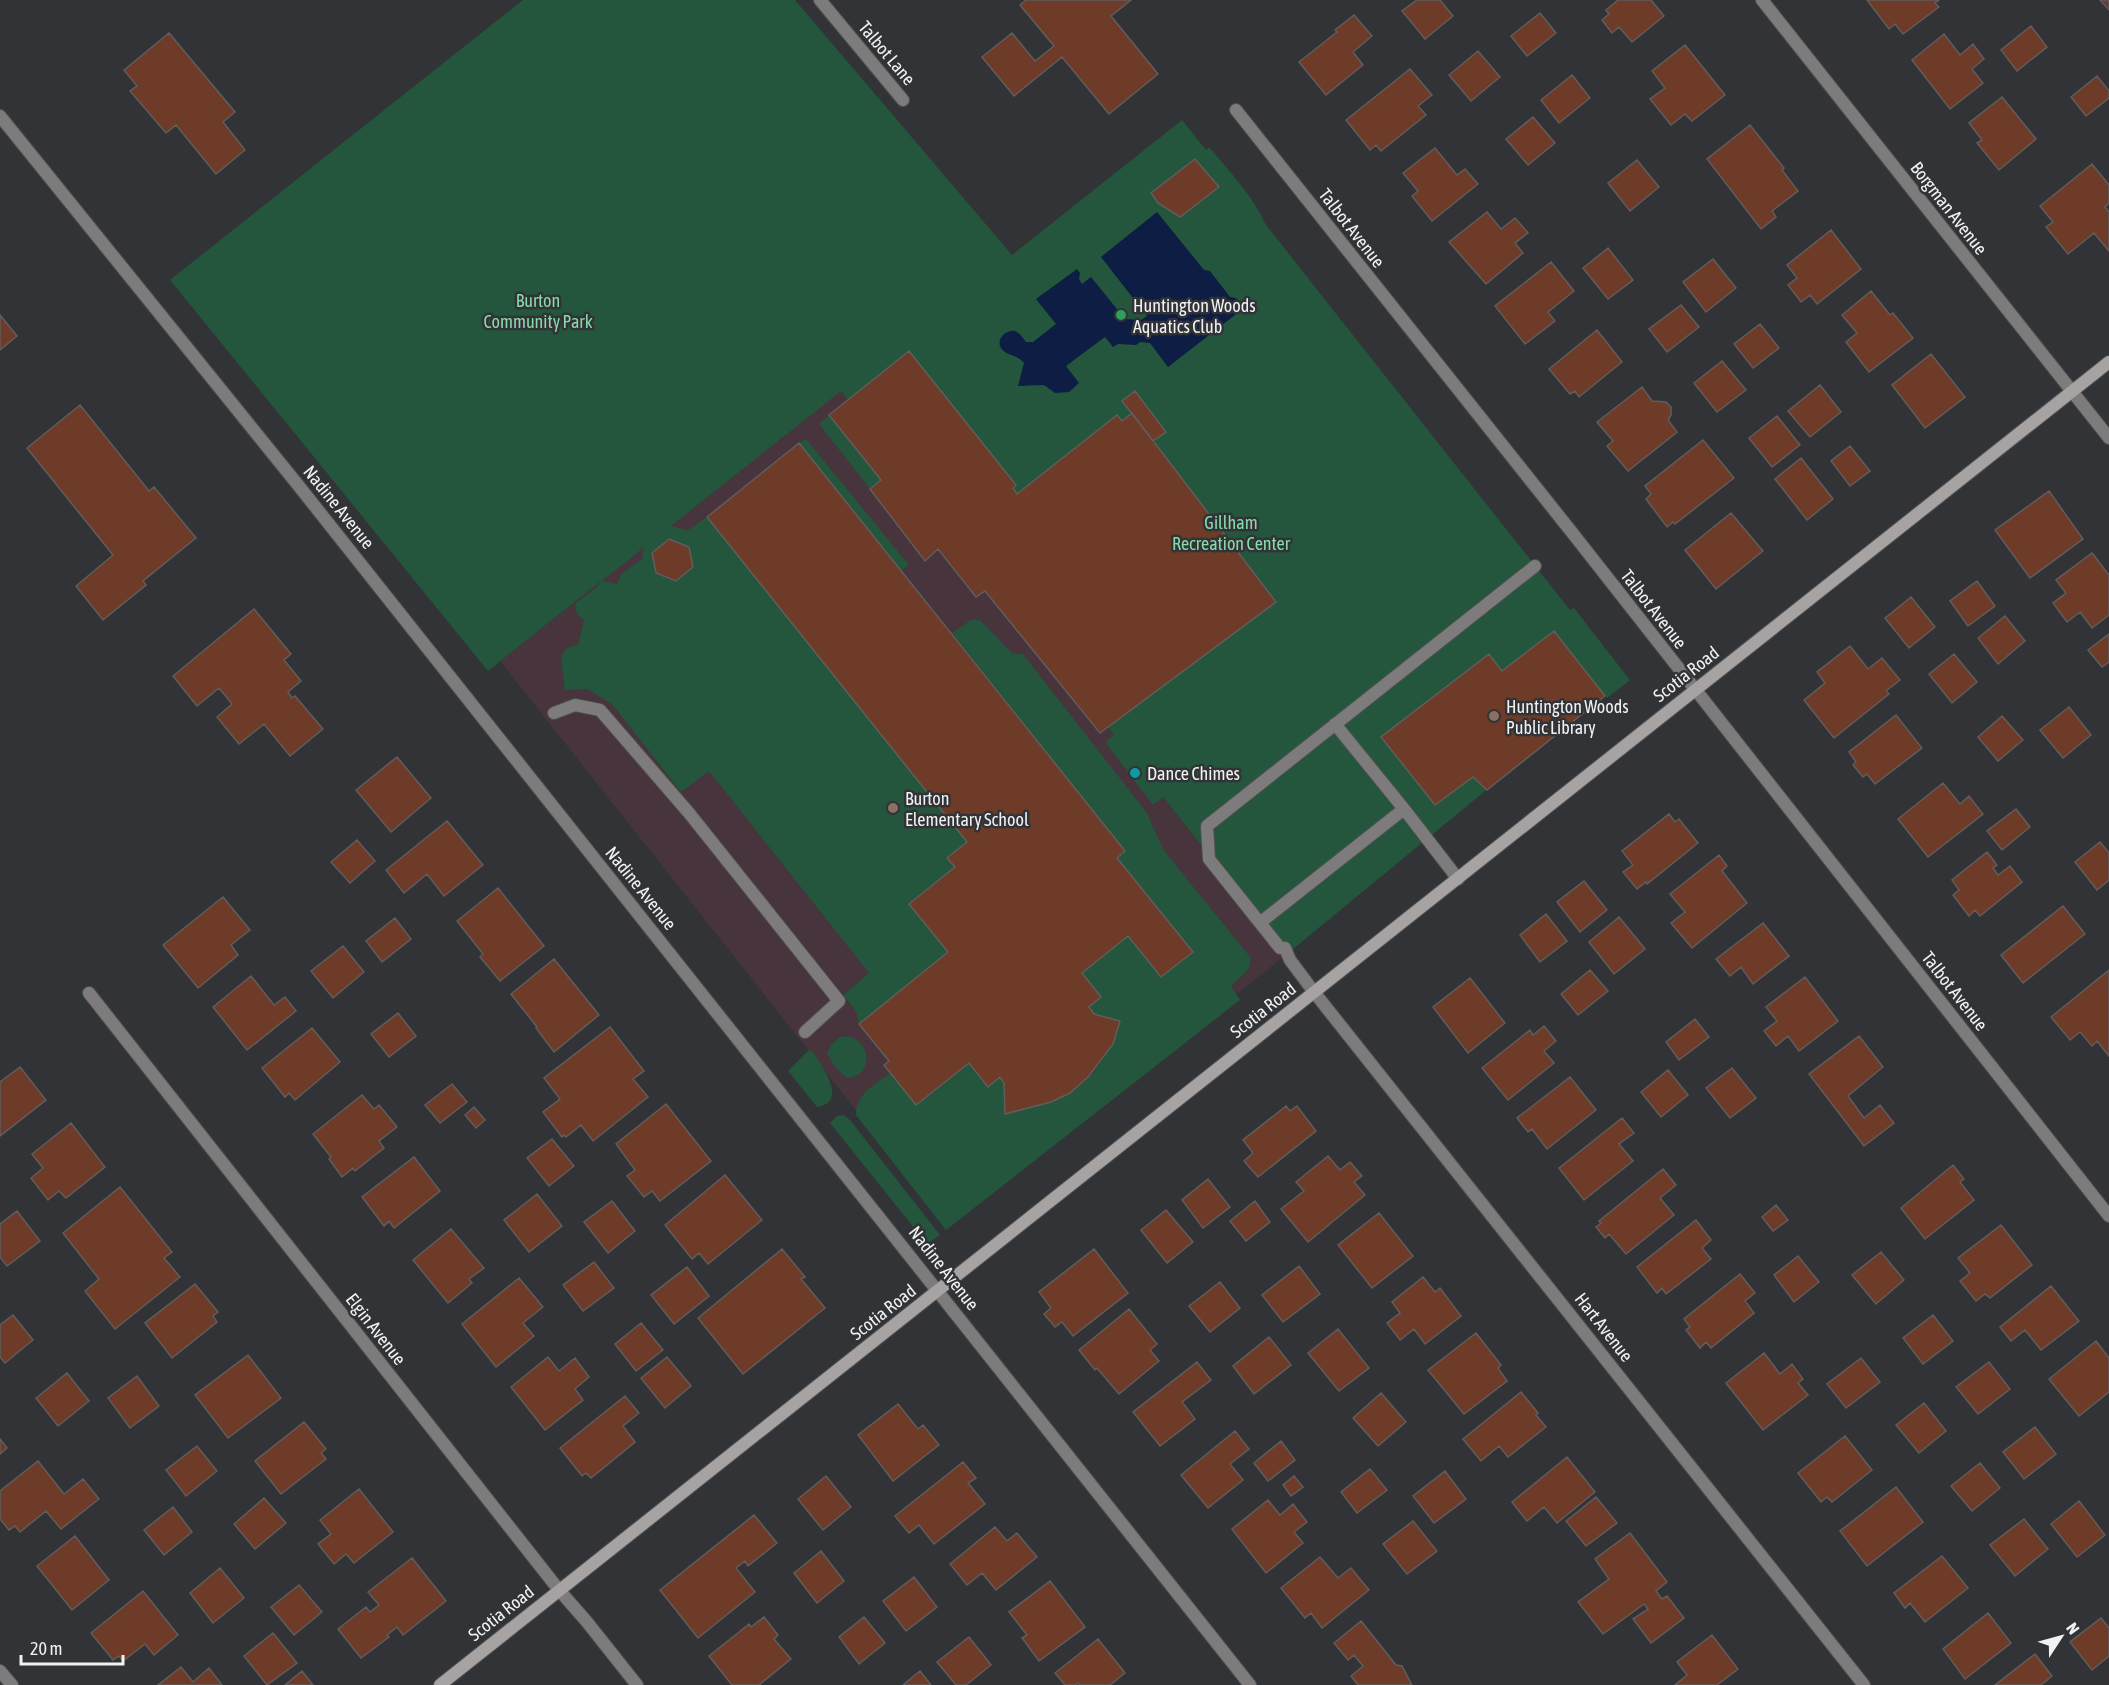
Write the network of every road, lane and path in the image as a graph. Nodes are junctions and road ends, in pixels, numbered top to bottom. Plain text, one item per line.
1 (820, 0) edge
2 (1762, 0) edge
3 (903, 100) dead end
4 (1236, 110) dead end
5 (0, 116) edge
6 (2109, 362) edge
7 (2072, 392) junction
8 (2109, 438) edge
9 (1535, 566) dead end
10 (1695, 690) junction
11 (554, 712) dead end
12 (1335, 724) junction
13 (1404, 809) junction
14 (1458, 879) junction
15 (1261, 922) junction
16 (1314, 992) junction
17 (89, 993) dead end
18 (805, 1032) dead end
19 (2109, 1216) edge
20 (938, 1291) junction
21 (559, 1590) junction
22 (0, 1671) edge
23 (12, 1685) edge
24 (440, 1685) edge
25 (637, 1685) edge
26 (1250, 1685) edge
27 (1864, 1685) edge

1 - 3 street, Talbot Lane
2 - 7 street, Borgman Avenue
4 - 10 street, Talbot Avenue
5 - 20 street, Nadine Avenue
6 - 7 street, Scotia Road
7 - 8 street, Borgman Avenue
7 - 10 street, Scotia Road
9 - 12 street
10 - 14 street, Scotia Road
10 - 19 street, Talbot Avenue
11 - 18 street
12 - 13 street
12 - 15 street, Hart Avenue
13 - 14 street
13 - 15 street
14 - 16 street, Scotia Road
15 - 16 street, Hart Avenue
16 - 20 street, Scotia Road
16 - 27 street, Hart Avenue
17 - 21 street, Elgin Avenue
20 - 21 street, Scotia Road
20 - 26 street, Nadine Avenue
21 - 24 street, Scotia Road
21 - 25 street, Elgin Avenue
22 - 23 street

